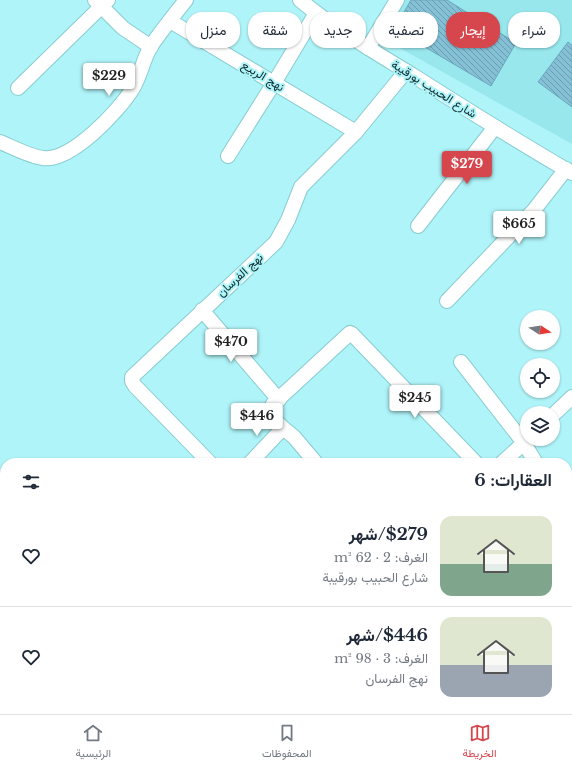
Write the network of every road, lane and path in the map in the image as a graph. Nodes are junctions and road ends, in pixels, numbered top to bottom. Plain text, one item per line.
1 (186, 0) edge
2 (300, 0) edge
3 (397, 0) edge
4 (102, 2) edge
5 (315, 12) edge
6 (170, 21) junction
7 (310, 23) edge
8 (150, 47) junction
9 (368, 48) joint
10 (406, 71) junction
11 (274, 83) junction
12 (18, 88) dead end
13 (495, 127) junction
14 (356, 132) junction
15 (0, 142) edge
16 (228, 156) dead end
17 (569, 171) edge
18 (418, 226) dead end
19 (447, 301) dead end
20 (202, 310) junction
21 (461, 362) dead end
22 (572, 397) edge
23 (279, 400) junction
24 (560, 408) edge
25 (282, 428) junction
26 (520, 434) edge
27 (521, 446) edge
28 (528, 446) edge
29 (205, 458) edge
30 (255, 458) edge
31 (312, 458) edge
32 (471, 458) edge
33 (507, 458) edge
34 (534, 458) edge

1 - 6 street
2 - 5 street, شارع الحبيب بورقيبة
3 - 9 street
4 - 8 street
4 - 12 street
6 - 8 street
6 - 11 street, نهج الربيع
7 - 11 street
8 - 15 street
9 - 10 street, شارع الحبيب بورقيبة
10 - 13 street, شارع الحبيب بورقيبة
10 - 14 street, نهج الفرسان
11 - 14 street, نهج الربيع
11 - 16 street
13 - 17 street, شارع الحبيب بورقيبة
13 - 18 street
14 - 20 street, نهج الفرسان
17 - 19 street
20 - 23 street
20 - 29 street, نهج الفرسان
21 - 26 street
22 - 24 street
23 - 25 street
23 - 32 street
25 - 30 street
25 - 31 street
27 - 33 street
28 - 34 street

